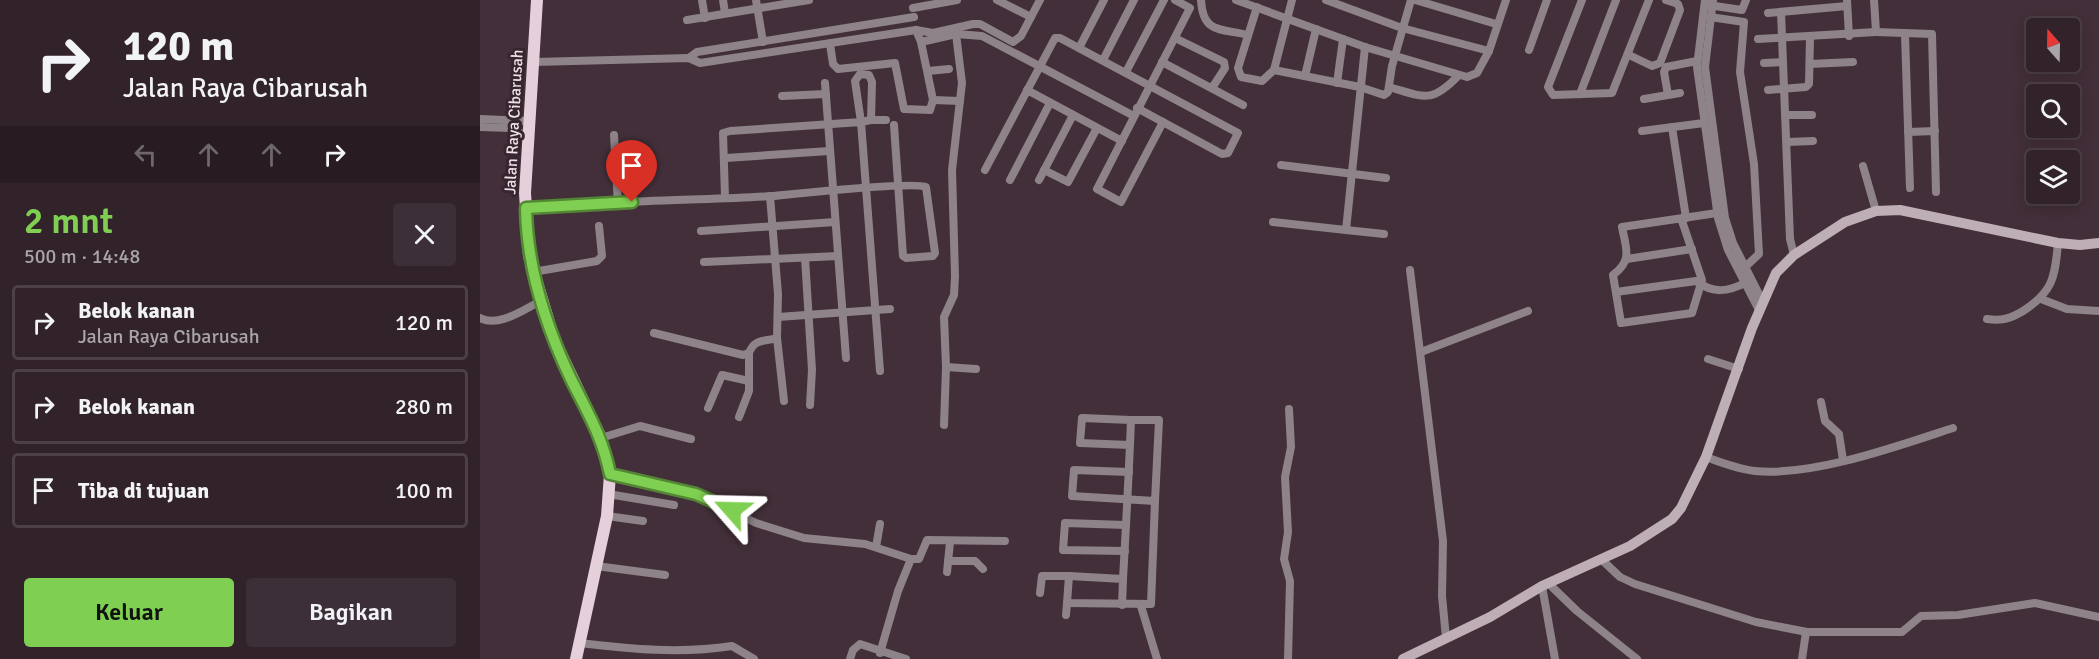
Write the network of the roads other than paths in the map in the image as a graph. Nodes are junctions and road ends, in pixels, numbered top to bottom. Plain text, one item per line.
1 (537, 0) edge
2 (702, 0) edge
3 (723, 0) edge
4 (809, 0) edge
5 (957, 0) edge
6 (997, 0) edge
7 (1040, 0) edge
8 (1104, 0) edge
9 (1134, 0) edge
10 (1164, 0) edge
11 (1175, 0) edge
12 (1201, 0) edge
13 (1236, 0) edge
14 (1292, 0) edge
15 (1326, 0) edge
16 (1413, 0) edge
17 (1506, 0) edge
18 (1547, 0) edge
19 (1582, 0) edge
20 (1616, 0) edge
21 (1649, 0) edge
22 (1666, 0) edge
23 (1746, 0) edge
24 (1874, 0) edge
25 (788, 2) edge
26 (1708, 3) edge
27 (1847, 3) edge
28 (757, 4) edge
29 (913, 4) edge
30 (1257, 7) junction
31 (1781, 12) junction
32 (725, 13) junction
33 (1768, 13) dead end
34 (1710, 16) junction
35 (914, 17) junction
36 (1031, 17) junction
37 (705, 18) junction
38 (1286, 19) junction
39 (687, 20) dead end
40 (1496, 24) junction
41 (1402, 28) junction
42 (1316, 29) junction
43 (918, 30) junction
44 (1876, 32) junction
45 (956, 34) junction
46 (1248, 35) junction
47 (1905, 35) junction
48 (1849, 36) junction
49 (1810, 37) junction
50 (1175, 38) junction
51 (1782, 38) junction
52 (1343, 39) junction
53 (1758, 39) dead end
54 (763, 42) junction
55 (921, 42) junction
56 (830, 44) junction
57 (1365, 47) junction
58 (1079, 48) junction
59 (1529, 50) dead end
60 (1489, 51) junction
61 (1395, 55) junction
62 (1629, 55) junction
63 (690, 58) junction
64 (1103, 60) junction
65 (1697, 61) junction
66 (534, 62) junction
67 (1162, 62) junction
68 (1853, 62) dead end
69 (1764, 63) dead end
70 (1783, 63) junction
71 (1810, 64) junction
72 (1040, 65) junction
73 (949, 69) dead end
74 (1274, 70) junction
75 (928, 71) junction
76 (1126, 72) junction
77 (1305, 76) junction
78 (1458, 76) junction
79 (825, 83) dead end
80 (1337, 83) junction
81 (1150, 85) junction
82 (1360, 87) junction
83 (1389, 87) junction
84 (1212, 88) junction
85 (1784, 89) junction
86 (1027, 90) junction
87 (1768, 90) dead end
88 (1680, 93) dead end
89 (826, 94) junction
90 (1581, 94) junction
91 (1668, 95) junction
92 (782, 96) dead end
93 (1644, 99) dead end
94 (933, 100) junction
95 (960, 101) junction
96 (1050, 102) junction
97 (1243, 105) dead end
98 (1135, 112) junction
99 (1073, 115) junction
100 (1785, 115) junction
101 (1812, 115) dead end
102 (480, 119) edge
103 (871, 120) junction
104 (886, 120) dead end
105 (530, 121) junction
106 (861, 122) junction
107 (1163, 122) junction
108 (827, 123) junction
109 (1704, 123) junction
110 (494, 124) junction
111 (894, 125) dead end
112 (480, 127) edge
113 (1672, 127) junction
114 (1097, 128) junction
115 (1642, 131) dead end
116 (1908, 132) junction
117 (1935, 132) junction
118 (614, 135) dead end
119 (528, 137) junction
120 (1122, 141) junction
121 (1813, 141) dead end
122 (1787, 142) junction
123 (829, 151) junction
124 (726, 158) junction
125 (1281, 165) dead end
126 (1863, 166) dead end
127 (985, 170) dead end
128 (1044, 170) junction
129 (1351, 173) junction
130 (1386, 178) dead end
131 (1010, 180) dead end
132 (1039, 180) dead end
133 (898, 187) junction
134 (1910, 188) dead end
135 (866, 189) junction
136 (833, 190) junction
137 (1936, 192) dead end
138 (770, 196) junction
139 (725, 197) junction
140 (618, 204) junction
141 (1875, 207) junction
142 (526, 208) junction
143 (1717, 213) junction
144 (1683, 218) junction
145 (835, 222) junction
146 (1274, 222) dead end
147 (599, 226) dead end
148 (772, 226) junction
149 (1346, 230) junction
150 (701, 231) dead end
151 (1384, 234) dead end
152 (2058, 243) junction
153 (2099, 243) edge
154 (1692, 249) junction
155 (1793, 252) junction
156 (838, 256) junction
157 (805, 258) junction
158 (1627, 259) junction
159 (774, 260) junction
160 (704, 262) dead end
161 (1745, 267) junction
162 (1410, 270) dead end
163 (533, 272) junction
164 (1748, 281) junction
165 (1700, 285) junction
166 (1616, 292) junction
167 (2041, 299) junction
168 (541, 301) junction
169 (1761, 306) junction
170 (890, 309) dead end
171 (875, 311) junction
172 (1528, 311) dead end
173 (2099, 311) edge
174 (842, 312) junction
175 (808, 315) junction
176 (778, 317) junction
177 (480, 318) edge
178 (1987, 319) dead end
179 (654, 333) dead end
180 (777, 338) junction
181 (1421, 352) junction
182 (749, 353) junction
183 (846, 358) dead end
184 (1708, 359) dead end
185 (946, 367) junction
186 (976, 369) dead end
187 (1736, 369) junction
188 (880, 370) dead end
189 (749, 381) junction
190 (784, 401) dead end
191 (1821, 402) dead end
192 (810, 405) dead end
193 (708, 408) dead end
194 (1289, 409) dead end
195 (739, 417) dead end
196 (1131, 420) junction
197 (944, 425) dead end
198 (1953, 428) dead end
199 (602, 438) junction
200 (691, 439) dead end
201 (1130, 446) junction
202 (1706, 457) junction
203 (1843, 460) junction
204 (1129, 472) junction
205 (610, 474) junction
206 (608, 494) junction
207 (1127, 498) junction
208 (1155, 501) junction
209 (674, 505) dead end
210 (607, 516) junction
211 (643, 521) dead end
212 (880, 524) dead end
213 (1126, 525) junction
214 (1005, 541) dead end
215 (950, 542) junction
216 (876, 547) junction
217 (1125, 551) junction
218 (911, 558) junction
219 (1601, 559) junction
220 (948, 561) junction
221 (596, 566) junction
222 (983, 569) dead end
223 (947, 572) dead end
224 (665, 575) dead end
225 (1069, 576) junction
226 (1124, 579) junction
227 (1545, 584) junction
228 (1040, 593) dead end
229 (1067, 603) junction
230 (1122, 605) junction
231 (1141, 606) junction
232 (1066, 615) dead end
233 (2099, 617) edge
234 (1806, 632) junction
235 (1445, 634) junction
236 (579, 643) junction
237 (880, 652) junction
238 (576, 659) edge
239 (754, 659) edge
240 (850, 659) edge
241 (906, 659) edge
242 (1157, 659) edge
243 (1288, 659) edge
244 (1402, 659) edge
245 (1555, 659) edge
246 (1637, 659) edge
247 (1802, 659) edge

1 - 66 main road, Jalan Raya Cibarusah
2 - 37 street
3 - 32 street
4 - 25 street
5 - 29 street
6 - 36 street
7 - 36 street
8 - 58 street
9 - 64 street
10 - 76 street
11 - 50 street
12 - 46 street
13 - 30 street
14 - 38 street
15 - 41 street
16 - 40 street
16 - 41 street
17 - 40 street
18 - 59 street
19 - 90 street
20 - 90 street
21 - 62 street
22 - 62 street
23 - 26 street
24 - 44 street
25 - 28 street
26 - 34 street
26 - 65 street
27 - 31 street
27 - 48 street
28 - 32 street
28 - 54 street
29 - 35 street
30 - 38 street
30 - 46 street
31 - 33 street
31 - 51 street
32 - 37 street
34 - 161 street
34 - 161 street
35 - 43 street
35 - 54 street
36 - 43 street
37 - 39 street
38 - 42 street
38 - 74 street
40 - 60 street
41 - 60 street
41 - 61 street
42 - 52 street
42 - 77 street
43 - 55 street
43 - 56 street
44 - 47 street
44 - 48 street
45 - 55 street
45 - 72 street
45 - 95 street
46 - 74 street
47 - 116 street
47 - 117 street
48 - 49 street
49 - 51 street
49 - 71 street
50 - 67 street
50 - 84 street
51 - 53 street
51 - 70 street
52 - 57 street
52 - 80 street
54 - 63 street
55 - 75 street
56 - 63 street
56 - 94 street
57 - 61 street
57 - 82 street
58 - 64 street
58 - 72 street
60 - 78 street
61 - 78 street
61 - 83 street
62 - 90 street
63 - 66 street
64 - 76 street
65 - 91 street
65 - 109 street
66 - 105 main road, Jalan Raya Cibarusah
67 - 81 street
67 - 84 street
68 - 71 street
69 - 70 street
70 - 85 street
71 - 85 street
72 - 86 street
72 - 98 street
73 - 75 street
74 - 77 street
75 - 94 street
76 - 81 street
77 - 80 street
78 - 83 street
79 - 89 street
80 - 82 street
81 - 98 street
81 - 107 street
82 - 83 street
82 - 129 street
84 - 97 street
85 - 87 street
85 - 100 street
86 - 96 street
86 - 127 street
88 - 91 street
89 - 92 street
89 - 108 street
91 - 93 street
94 - 95 street
95 - 185 street
96 - 99 street
96 - 131 street
98 - 107 street
98 - 120 street
99 - 114 street
99 - 128 street
100 - 101 street
100 - 122 street
102 - 110 street
103 - 104 street
103 - 106 street
103 - 106 street
105 - 110 street
105 - 119 main road, Jalan Raya Cibarusah
106 - 108 street
106 - 135 street
107 - 120 street
108 - 123 street
108 - 124 street
109 - 113 street
109 - 143 street
110 - 112 street
110 - 119 street
111 - 133 street
113 - 115 street
113 - 144 street
114 - 120 street
114 - 128 street
116 - 117 street
116 - 134 street
117 - 137 street
118 - 140 street
119 - 142 main road, Jalan Raya Cibarusah
121 - 122 street
122 - 155 street
123 - 124 street
123 - 136 street
124 - 139 street
125 - 129 street
126 - 141 street
128 - 132 street
129 - 130 street
129 - 149 street
133 - 133 street
133 - 135 street
135 - 136 street
135 - 171 street
136 - 138 street
136 - 145 street
138 - 139 street
138 - 148 street
139 - 140 street
140 - 142 street
141 - 152 street
141 - 155 street
142 - 163 main road, Jalan Raya Cibarusah
143 - 144 street
143 - 164 street
144 - 154 street
144 - 158 street
145 - 148 street
145 - 156 street
146 - 149 street
147 - 163 street
148 - 150 street
148 - 159 street
149 - 151 street
152 - 153 street
152 - 167 street
154 - 158 street
154 - 165 street
155 - 169 street
156 - 157 street
156 - 174 street
157 - 159 street
157 - 175 street
158 - 166 street
159 - 160 street
159 - 176 street
161 - 164 street
162 - 181 street
163 - 168 main road, Jalan Raya Cibarusah
164 - 165 street
164 - 169 street
165 - 166 street
165 - 166 street
167 - 173 street
167 - 178 street
168 - 177 street
168 - 199 main road, Jalan Raya Cibarusah
169 - 187 street
170 - 171 street
171 - 174 street
171 - 188 street
172 - 181 street
174 - 175 street
174 - 183 street
175 - 176 street
175 - 192 street
176 - 180 street
179 - 182 street
180 - 182 street
180 - 190 street
181 - 235 street
182 - 189 street
184 - 187 street
185 - 186 street
185 - 197 street
187 - 202 street
189 - 193 street
189 - 195 street
191 - 203 street
194 - 243 street
196 - 201 street
196 - 201 street
196 - 208 street
198 - 203 street
199 - 200 street
199 - 205 main road, Jalan Raya Cibarusah
201 - 204 street
202 - 203 street
202 - 219 street
204 - 207 street
204 - 207 street
205 - 206 main road, Jalan Raya Cibarusah
205 - 216 street
206 - 209 street
206 - 210 main road, Jalan Raya Cibarusah
207 - 208 street
207 - 213 street
208 - 231 street
210 - 211 street
210 - 221 main road, Jalan Raya Cibarusah
212 - 216 street
213 - 217 street
213 - 217 street
214 - 215 street
215 - 218 street
215 - 220 street
216 - 218 street
217 - 226 street
218 - 237 street
219 - 227 street
219 - 234 street
220 - 222 street
220 - 223 street
221 - 224 street
221 - 236 main road, Jalan Raya Cibarusah
225 - 226 street
225 - 228 street
225 - 229 street
226 - 230 street
227 - 235 street
227 - 245 street
227 - 246 street
229 - 230 street
229 - 232 street
230 - 231 street
231 - 242 street
233 - 234 street
234 - 247 street
235 - 244 street
236 - 238 main road, Jalan Raya Cibarusah
236 - 239 street
237 - 240 street
237 - 241 street

